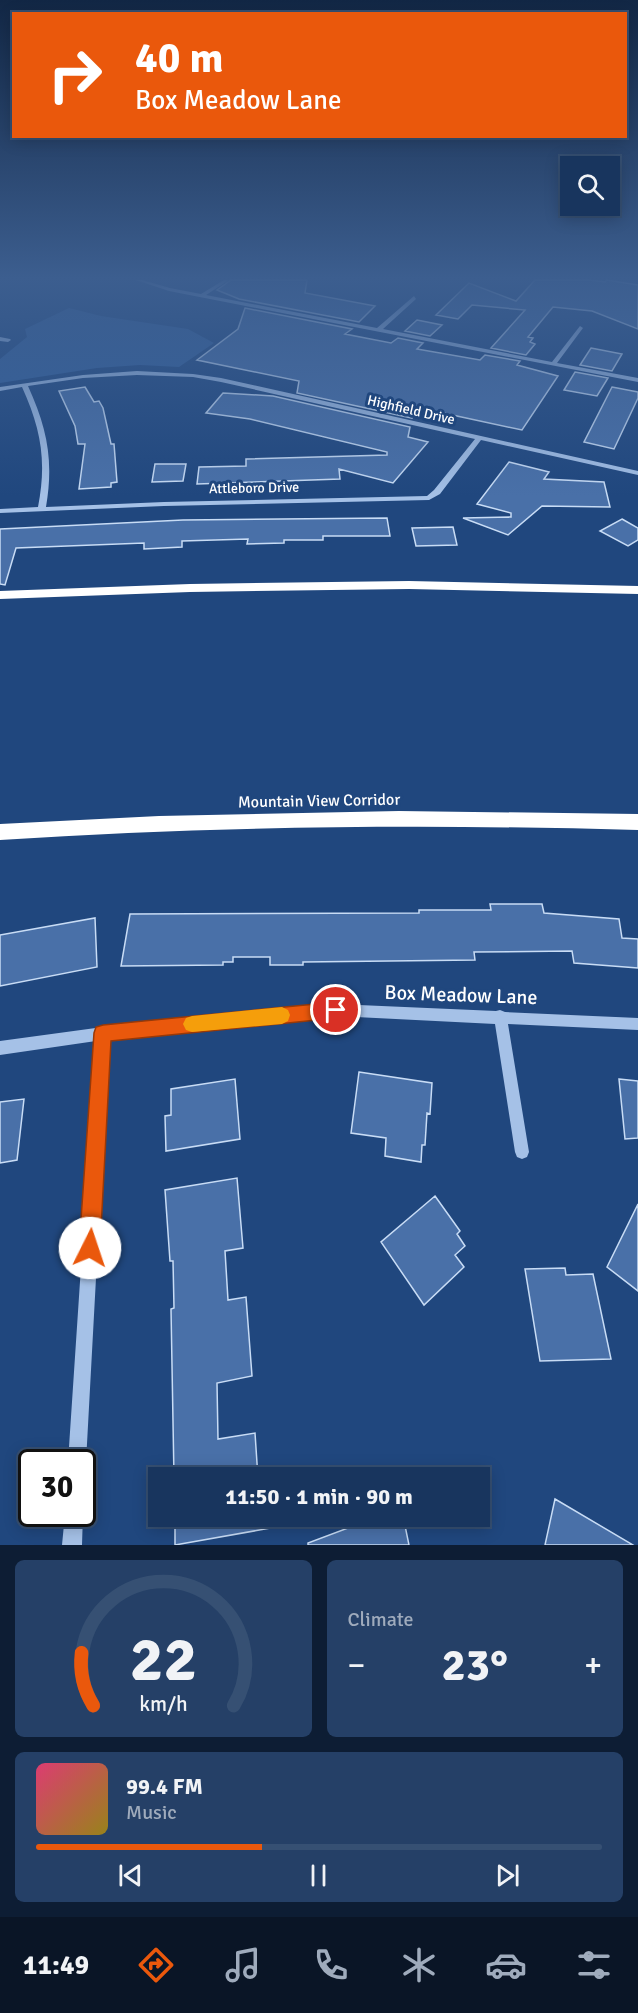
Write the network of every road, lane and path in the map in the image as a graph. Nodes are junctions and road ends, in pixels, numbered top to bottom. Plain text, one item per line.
1 (492, 352) edge
2 (562, 352) edge
3 (553, 364) junction
4 (638, 380) edge
5 (24, 385) junction
6 (0, 389) edge
7 (479, 438) junction
8 (638, 473) edge
9 (42, 508) junction
10 (0, 511) edge
11 (638, 590) edge
12 (0, 595) edge
13 (638, 822) edge
14 (0, 832) edge
15 (500, 1016) junction
16 (638, 1024) edge
17 (103, 1033) junction
18 (0, 1048) edge
19 (522, 1152) dead end
20 (78, 1449) edge
21 (73, 1527) edge
22 (72, 1545) edge

1 - 3 street
2 - 3 street
3 - 4 street
5 - 6 street, Highfield Drive
5 - 7 street, Highfield Drive
5 - 9 street
7 - 8 street, Highfield Drive
7 - 9 street, Attleboro Drive
9 - 10 street, Attleboro Drive
11 - 12 highway
13 - 14 highway, Mountain View Corridor
15 - 16 street, Box Meadow Lane
15 - 17 street, Box Meadow Lane
15 - 19 street
17 - 18 street, Box Meadow Lane
17 - 20 street
21 - 22 street

